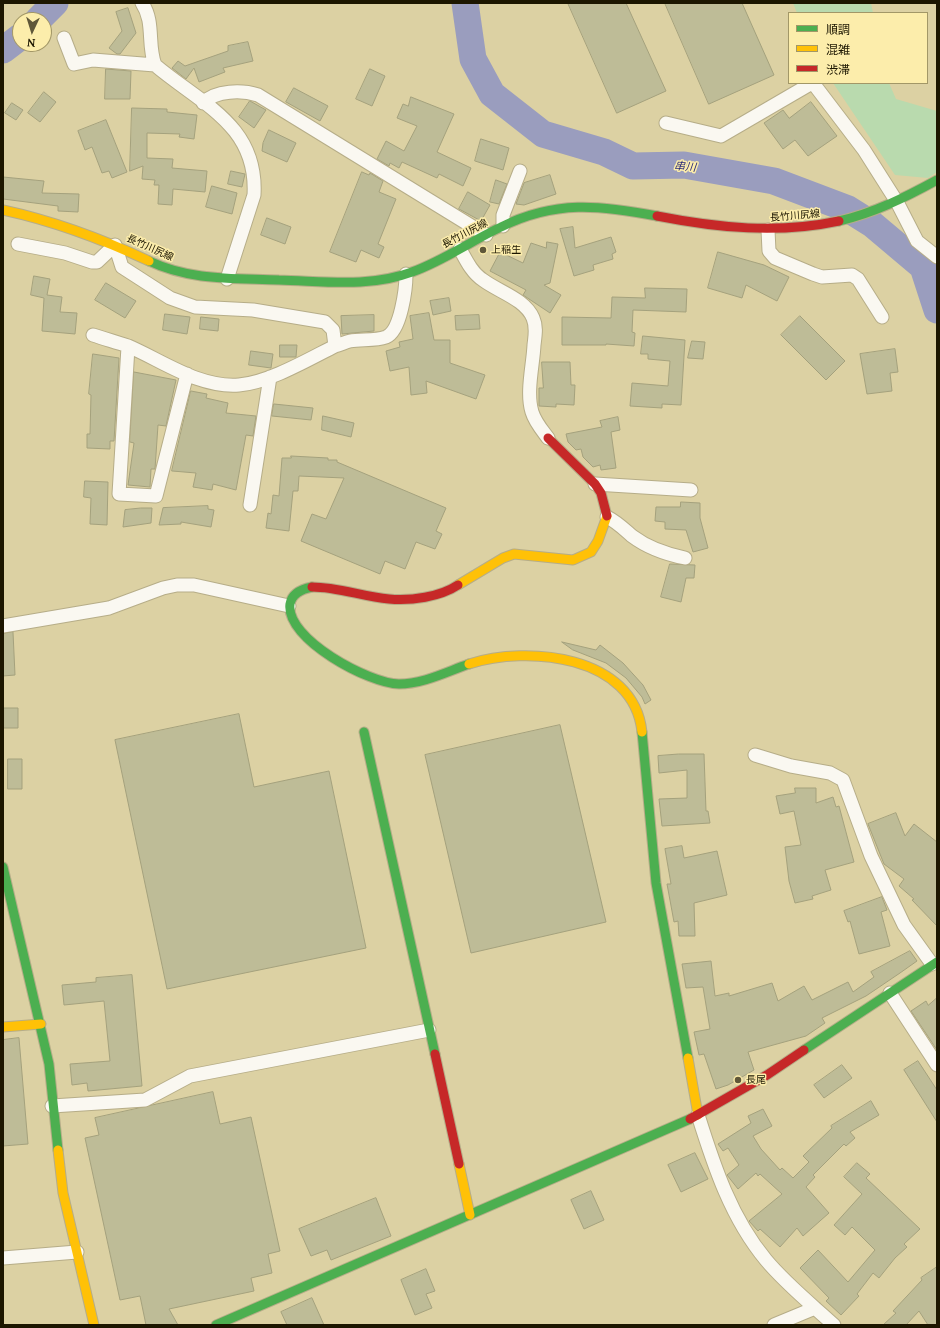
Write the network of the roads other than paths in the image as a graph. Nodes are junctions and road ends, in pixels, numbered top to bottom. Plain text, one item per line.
1 (142, 3) edge
2 (64, 38) dead end
3 (155, 64) junction
4 (810, 84) edge
5 (813, 84) edge
6 (203, 103) junction
7 (666, 123) dead end
8 (520, 171) dead end
9 (937, 180) edge
10 (893, 204) junction
11 (3, 210) edge
12 (502, 226) junction
13 (768, 230) junction
14 (486, 234) junction
15 (18, 244) dead end
16 (115, 245) junction
17 (460, 249) junction
18 (937, 257) edge
19 (406, 274) junction
20 (226, 279) junction
21 (882, 317) dead end
22 (93, 334) dead end
23 (128, 346) junction
24 (335, 346) junction
25 (187, 374) junction
26 (270, 377) junction
27 (548, 438) joint
28 (595, 484) junction
29 (691, 490) dead end
30 (250, 505) dead end
31 (607, 517) junction
32 (685, 558) dead end
33 (290, 606) junction
34 (3, 626) edge
35 (364, 732) dead end
36 (754, 755) dead end
37 (3, 867) edge
38 (934, 963) edge
39 (890, 993) junction
40 (41, 1024) junction
41 (3, 1027) edge
42 (429, 1030) junction
43 (937, 1065) edge
44 (52, 1106) junction
45 (698, 1114) junction
46 (470, 1215) junction
47 (77, 1252) junction
48 (3, 1258) edge
49 (815, 1308) junction
50 (94, 1325) edge
51 (216, 1325) edge
52 (774, 1325) edge
53 (834, 1325) edge

1 - 3 street
2 - 3 street
3 - 6 street
4 - 7 street
5 - 10 street
6 - 14 street
6 - 20 street
8 - 12 street
9 - 10 street, 長竹川尻線
10 - 13 street, 長竹川尻線
10 - 18 street
11 - 16 street, 長竹川尻線
12 - 13 street, 長竹川尻線
12 - 14 street, 長竹川尻線
13 - 21 street
14 - 17 street, 長竹川尻線
15 - 16 street
16 - 20 street, 長竹川尻線
16 - 24 street
17 - 19 street, 長竹川尻線
17 - 27 street
19 - 20 street, 長竹川尻線
19 - 24 street
22 - 23 street
23 - 25 street
23 - 25 street
24 - 26 street
25 - 26 street
26 - 30 street
27 - 28 street
28 - 29 street
28 - 31 street
31 - 32 street
31 - 33 street
33 - 34 street
33 - 45 street
35 - 42 street
36 - 38 street
37 - 40 street
38 - 39 street
39 - 43 street
39 - 45 street
40 - 41 street
40 - 44 street
42 - 44 street
42 - 46 street
44 - 47 street
45 - 46 street
45 - 49 street
46 - 51 street
47 - 48 street
47 - 50 street
49 - 52 street
49 - 53 street

